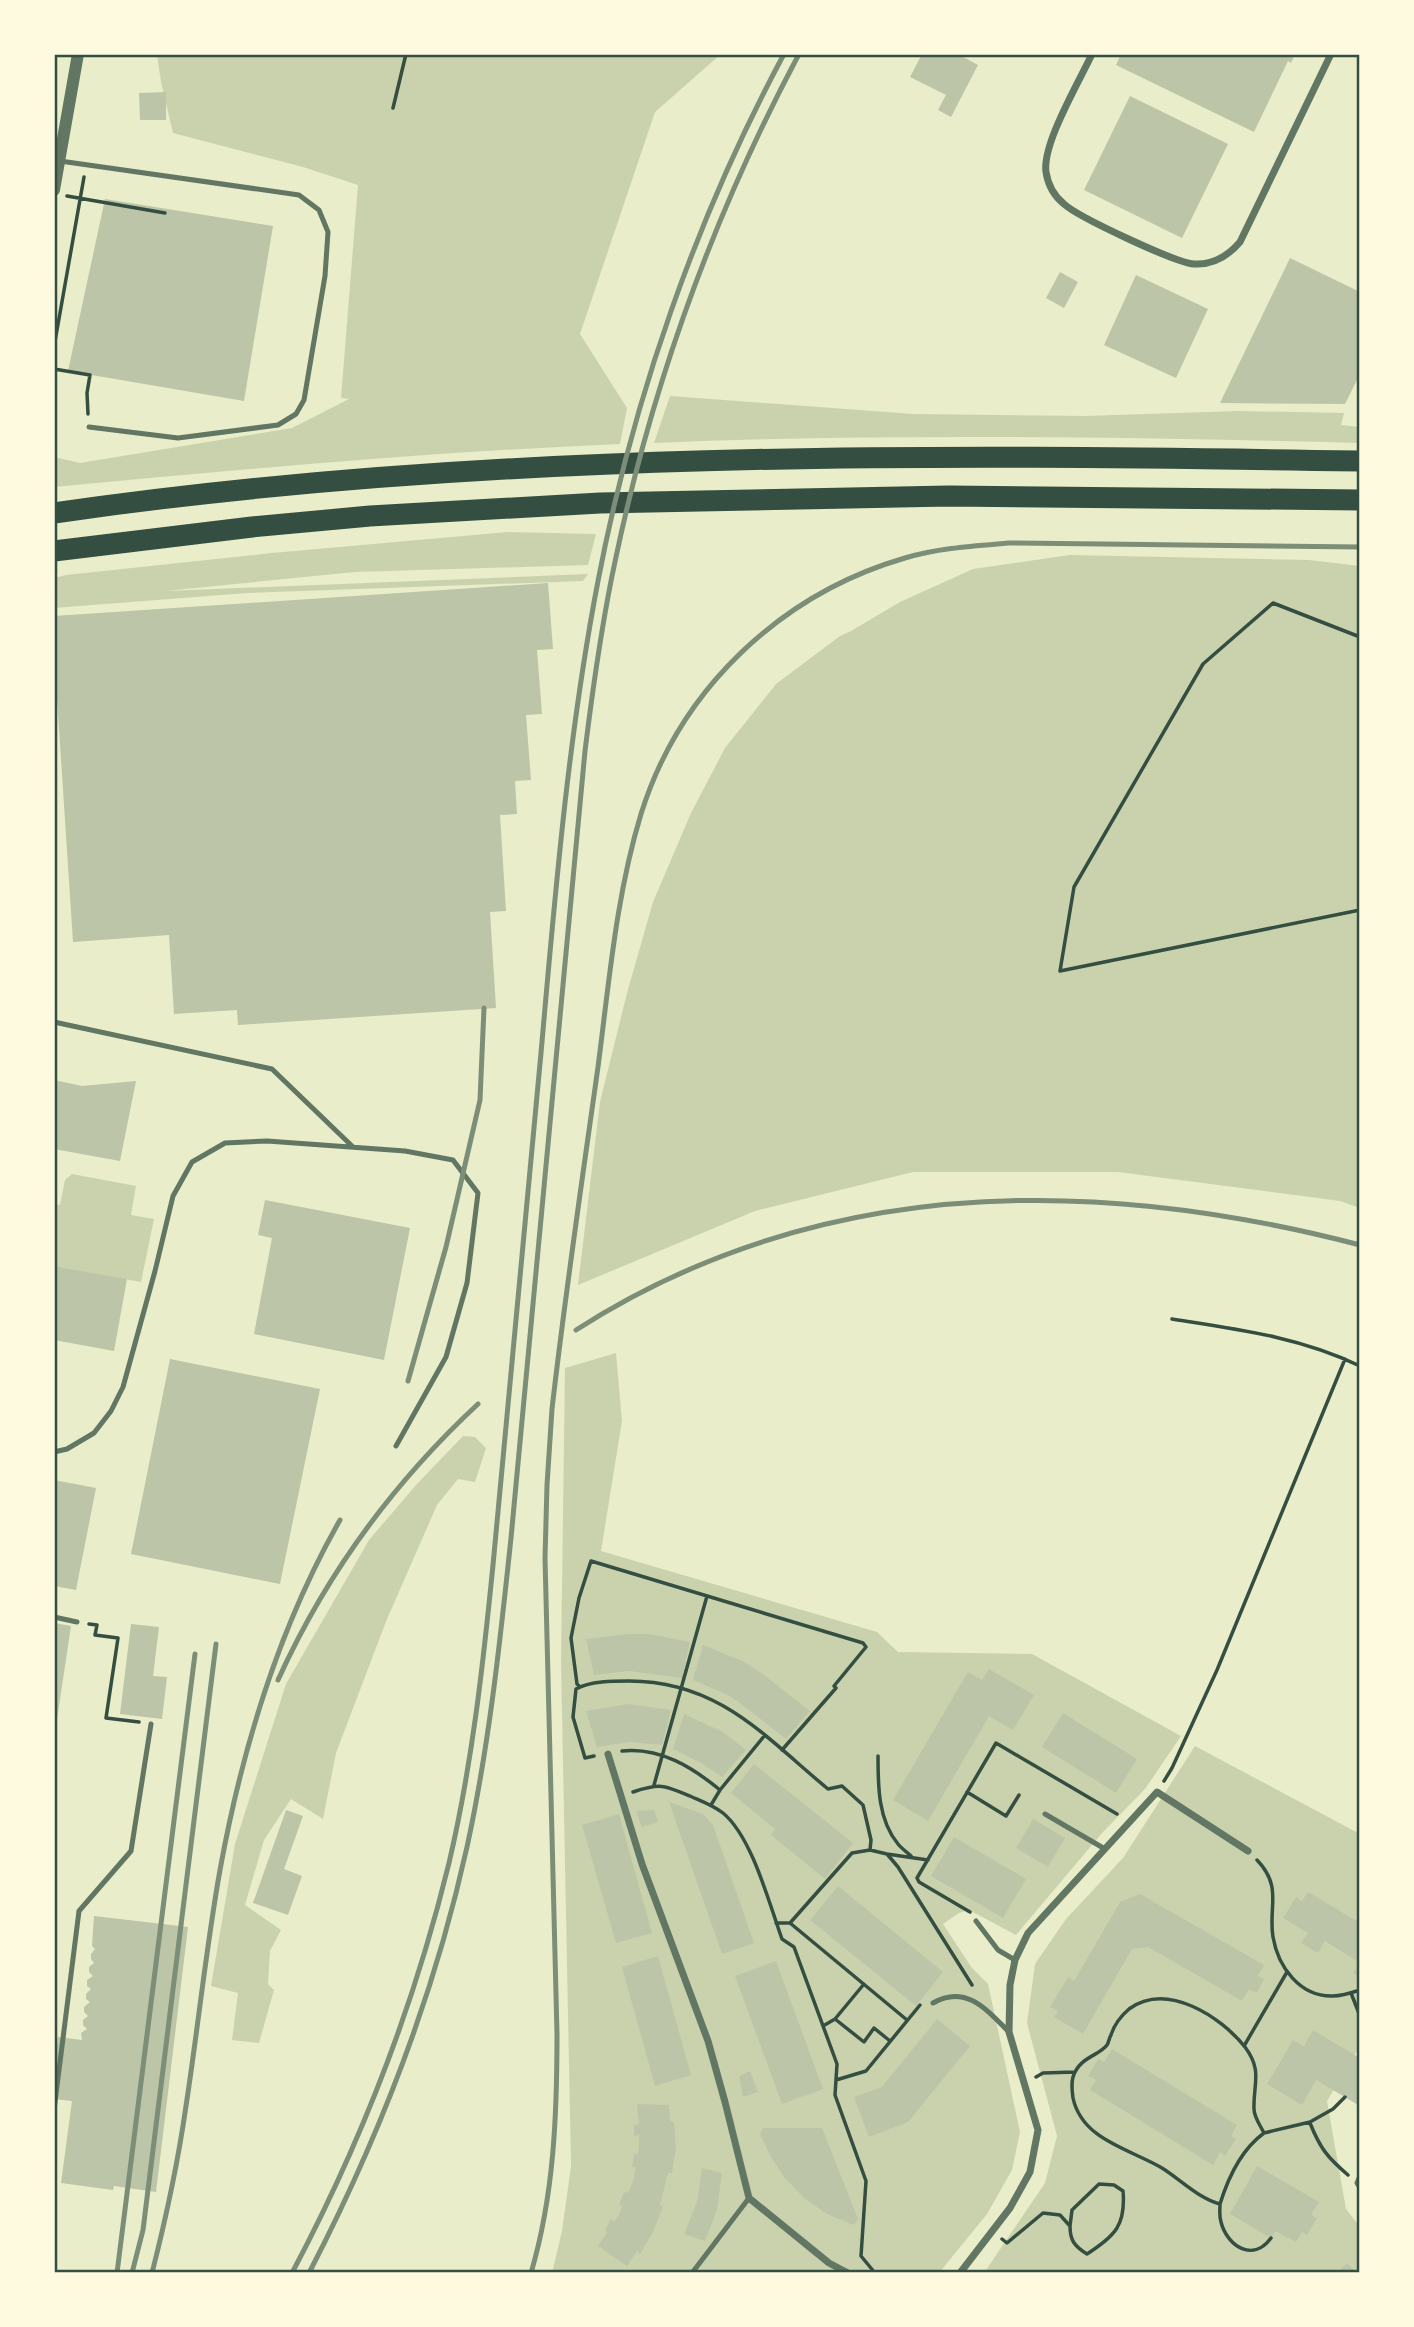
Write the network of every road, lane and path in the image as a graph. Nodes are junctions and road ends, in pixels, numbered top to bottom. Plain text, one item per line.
1 (78, 54) edge
2 (406, 54) edge
3 (1092, 54) edge
4 (1331, 54) edge
5 (393, 108) dead end
6 (59, 137) edge
7 (60, 161) junction
8 (86, 164) junction
9 (54, 190) edge
10 (67, 196) dead end
11 (80, 198) junction
12 (165, 213) dead end
13 (54, 347) edge
14 (54, 369) edge
15 (89, 427) joint
16 (1360, 461) edge
17 (1360, 500) edge
18 (54, 513) edge
19 (54, 551) edge
20 (1360, 636) edge
21 (1360, 910) edge
22 (54, 1022) edge
23 (354, 1147) junction
24 (1172, 1319) dead end
25 (1345, 1359) junction
26 (1360, 1366) edge
27 (396, 1446) dead end
28 (54, 1452) edge
29 (707, 1596) junction
30 (54, 1617) edge
31 (77, 1622) joint
32 (579, 1686) junction
33 (682, 1688) junction
34 (151, 1724) joint
35 (765, 1735) junction
36 (782, 1750) junction
37 (608, 1754) junction
38 (663, 1756) junction
39 (878, 1756) dead end
40 (654, 1785) junction
41 (720, 1790) junction
42 (967, 1792) junction
43 (1157, 1792) junction
44 (1019, 1795) dead end
45 (621, 1796) junction
46 (710, 1805) junction
47 (1045, 1814) dead end
48 (1131, 1822) junction
49 (1105, 1849) junction
50 (870, 1850) junction
51 (1248, 1852) joint
52 (887, 1854) junction
53 (912, 1858) junction
54 (928, 1860) junction
55 (976, 1921) joint
56 (776, 1923) junction
57 (790, 1923) junction
58 (1015, 1960) junction
59 (1287, 1972) junction
60 (864, 1984) junction
61 (1360, 1990) edge
62 (972, 1991) dead end
63 (1352, 1993) junction
64 (926, 1999) dead end
65 (933, 2003) dead end
66 (1360, 2016) edge
67 (835, 2019) junction
68 (907, 2020) junction
69 (823, 2026) junction
70 (1009, 2032) junction
71 (890, 2041) junction
72 (1244, 2046) junction
73 (1074, 2072) junction
74 (836, 2080) junction
75 (1024, 2084) junction
76 (1345, 2097) dead end
77 (54, 2110) edge
78 (1310, 2122) junction
79 (1264, 2133) junction
80 (1360, 2176) edge
81 (1359, 2185) edge
82 (749, 2198) junction
83 (1220, 2204) junction
84 (1070, 2225) junction
85 (992, 2232) junction
86 (1271, 2238) dead end
87 (692, 2273) edge
88 (848, 2273) edge
89 (874, 2273) edge
90 (960, 2273) edge

1 - 6 street
2 - 5 path
3 - 4 street
6 - 7 street
7 - 8 lane
7 - 9 street
8 - 11 path
8 - 15 lane
10 - 11 path
11 - 12 path
11 - 13 path
14 - 15 path
16 - 18 highway
17 - 19 highway
20 - 21 path
22 - 23 lane
23 - 27 lane
23 - 28 lane
24 - 25 path
25 - 26 path
25 - 43 path
29 - 32 path
29 - 33 path
29 - 36 path
30 - 31 lane
31 - 34 path
32 - 33 path
32 - 37 path
33 - 35 path
33 - 38 path
34 - 77 lane
35 - 36 path
35 - 41 path
36 - 50 path
37 - 38 path
37 - 45 street
38 - 40 path
38 - 41 path
39 - 53 path
40 - 45 path
40 - 46 path
41 - 46 path
42 - 44 path
42 - 48 path
42 - 54 path
43 - 48 street
43 - 51 street
45 - 82 street
46 - 56 path
47 - 49 lane
48 - 49 street
49 - 58 street
50 - 52 path
50 - 57 path
51 - 59 path
52 - 53 path
52 - 62 path
53 - 54 path
54 - 55 path
55 - 58 lane
56 - 57 path
56 - 69 path
57 - 60 path
58 - 70 street
59 - 63 path
59 - 72 path
60 - 67 path
60 - 68 path
61 - 63 path
63 - 66 path
64 - 68 path
65 - 70 lane
67 - 69 path
67 - 71 path
68 - 71 path
69 - 74 path
70 - 75 street
71 - 74 path
72 - 73 path
72 - 79 path
73 - 75 path
73 - 83 path
74 - 89 path
75 - 85 street
76 - 78 path
78 - 79 path
78 - 81 path
79 - 83 path
80 - 81 lane
82 - 87 lane
82 - 88 street
83 - 86 path
84 - 84 path
84 - 85 path
85 - 90 street

